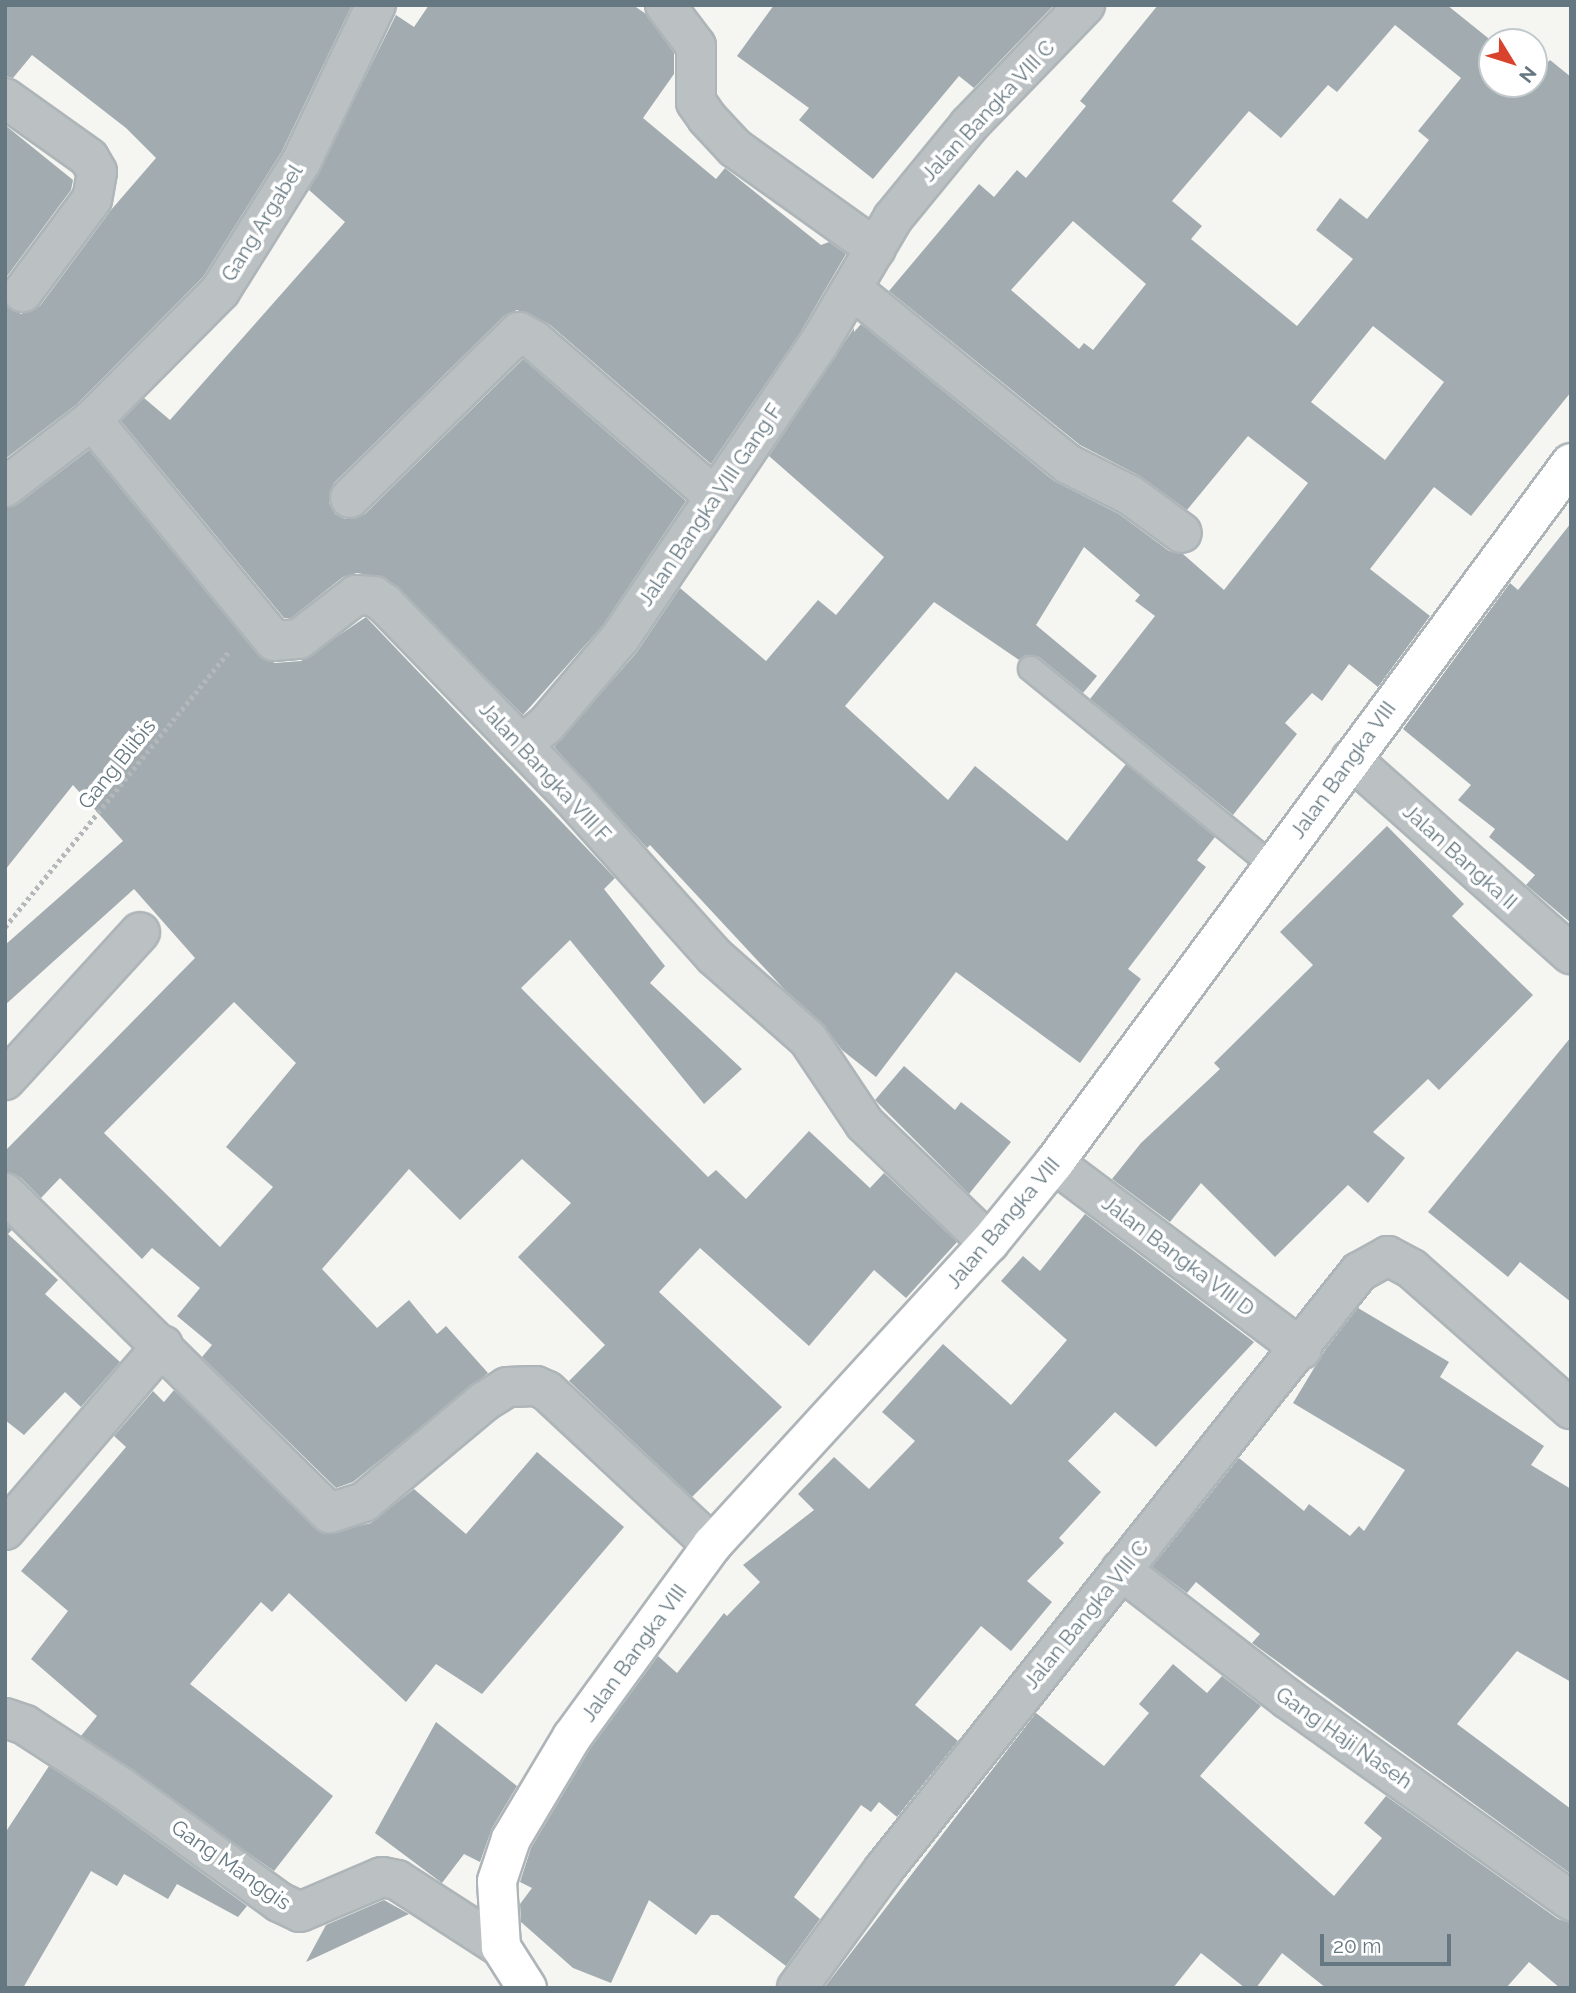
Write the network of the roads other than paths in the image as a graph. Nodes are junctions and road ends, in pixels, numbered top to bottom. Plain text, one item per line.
1 (376, 5) edge
2 (665, 5) edge
3 (1085, 5) edge
4 (5, 98) edge
5 (876, 249) junction
6 (853, 290) junction
7 (23, 292) dead end
8 (92, 420) junction
9 (1571, 463) edge
10 (5, 487) edge
11 (713, 495) junction
12 (350, 498) dead end
13 (1182, 533) dead end
14 (1030, 668) dead end
15 (522, 745) junction
16 (1351, 759) junction
17 (1273, 866) junction
18 (140, 932) dead end
19 (1571, 954) edge
20 (5, 1080) edge
21 (1054, 1163) junction
22 (5, 1193) edge
23 (989, 1243) junction
24 (163, 1345) junction
25 (1302, 1349) junction
26 (1571, 1409) edge
27 (5, 1530) edge
28 (712, 1545) junction
29 (1121, 1570) junction
30 (5, 1718) edge
31 (1571, 1900) edge
32 (501, 1947) junction
33 (527, 1988) edge
34 (797, 1988) edge

1 - 8 street, Gang Argabel
2 - 5 street
3 - 5 street, Jalan Bangka VIII C
4 - 7 street
5 - 6 street, Jalan Bangka VIII Gang F
6 - 11 street, Jalan Bangka VIII Gang F
6 - 13 street
8 - 10 street, Gang Argabel
8 - 15 street, Jalan Bangka VIII F
9 - 16 street, Jalan Bangka VIII
11 - 12 street
11 - 15 street, Jalan Bangka VIII Gang F
14 - 17 lane
15 - 23 street, Jalan Bangka VIII F
16 - 17 street, Jalan Bangka VIII
16 - 19 street, Jalan Bangka II
17 - 21 street, Jalan Bangka VIII
18 - 20 street
21 - 23 street, Jalan Bangka VIII
21 - 25 street, Jalan Bangka VIII D
22 - 24 street
23 - 28 street, Jalan Bangka VIII
24 - 27 street
24 - 28 street
25 - 26 street, Jalan Bangka VIII C
25 - 29 street, Jalan Bangka VIII C
28 - 32 street, Jalan Bangka VIII
29 - 31 street, Gang Haji Naseh
29 - 34 street, Jalan Bangka VIII C
30 - 32 street, Gang Manggis
32 - 33 street, Jalan Bangka VIII

